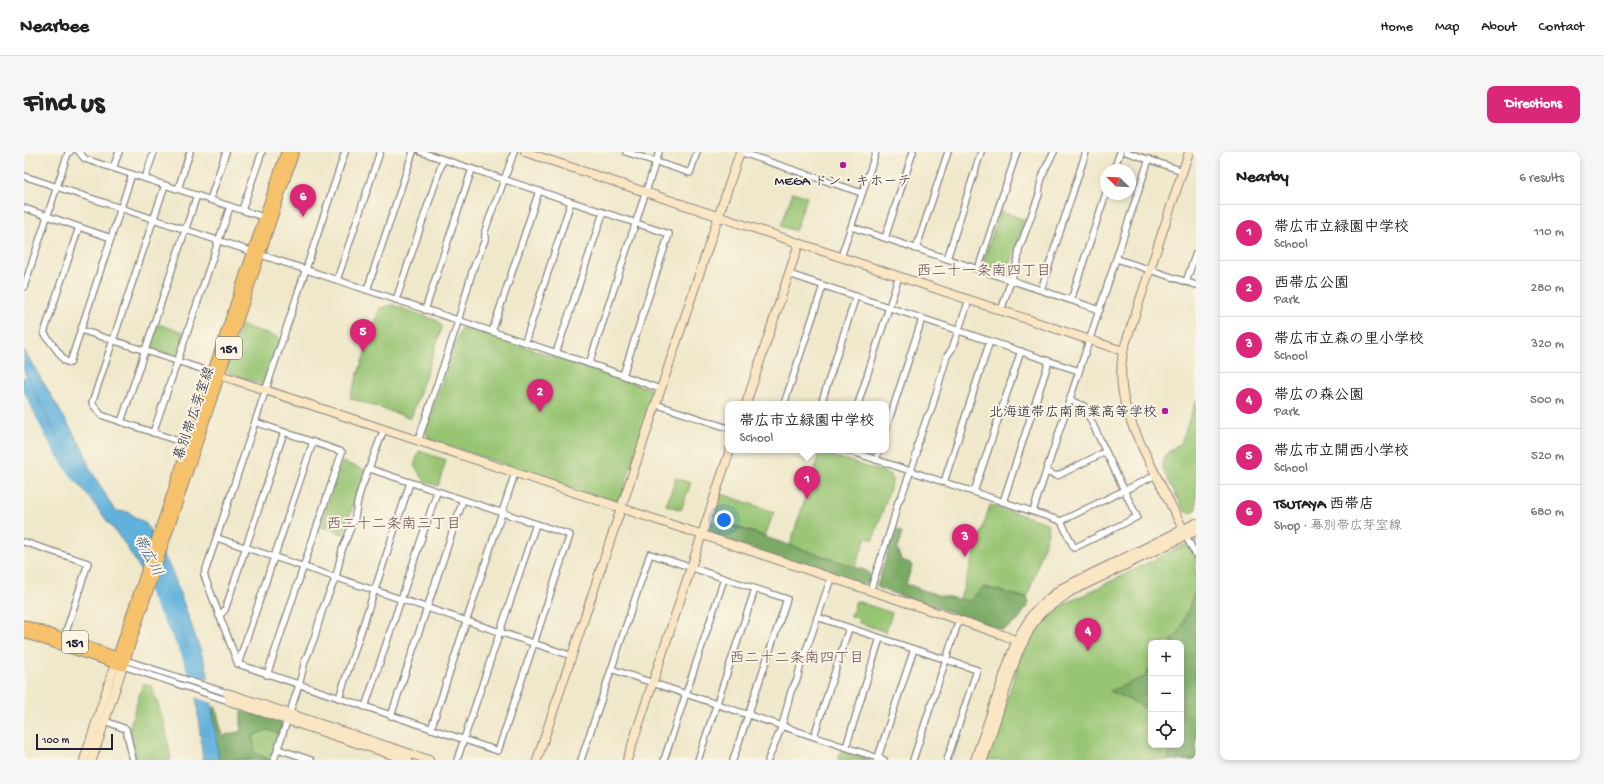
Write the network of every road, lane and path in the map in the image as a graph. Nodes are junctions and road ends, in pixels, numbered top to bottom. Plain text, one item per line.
1 (70, 152) edge
2 (79, 152) edge
3 (119, 152) edge
4 (154, 152) edge
5 (190, 152) edge
6 (226, 152) edge
7 (262, 152) edge
8 (286, 152) edge
9 (294, 152) edge
10 (345, 152) edge
11 (380, 152) edge
12 (413, 152) edge
13 (421, 152) edge
14 (514, 152) edge
15 (525, 152) edge
16 (626, 152) edge
17 (659, 152) edge
18 (697, 152) edge
19 (740, 152) edge
20 (876, 152) edge
21 (913, 152) edge
22 (948, 152) edge
23 (982, 152) edge
24 (1017, 152) edge
25 (1054, 152) edge
26 (1086, 152) edge
27 (1120, 152) edge
28 (1126, 152) edge
29 (1189, 152) edge
30 (443, 160) junction
31 (1149, 160) junction
32 (656, 162) junction
33 (1116, 164) edge
34 (114, 168) junction
35 (472, 169) junction
36 (1183, 171) junction
37 (132, 174) junction
38 (24, 176) edge
39 (146, 178) junction
40 (504, 180) junction
41 (165, 185) junction
42 (57, 187) junction
43 (178, 189) junction
44 (539, 191) junction
45 (646, 192) junction
46 (862, 193) junction
47 (197, 195) junction
48 (210, 200) junction
49 (1104, 200) edge
50 (571, 202) junction
51 (230, 207) junction
52 (24, 208) edge
53 (121, 208) junction
54 (242, 210) junction
55 (603, 213) junction
56 (47, 216) junction
57 (719, 217) junction
58 (153, 219) junction
59 (268, 219) junction
60 (636, 224) junction
61 (79, 227) junction
62 (852, 227) junction
63 (185, 230) junction
64 (111, 238) junction
65 (885, 238) junction
66 (218, 241) junction
67 (799, 243) junction
68 (916, 249) junction
69 (1196, 253) edge
70 (257, 254) junction
71 (841, 257) junction
72 (947, 259) junction
73 (1117, 259) junction
74 (978, 269) junction
75 (307, 270) junction
76 (1150, 270) junction
77 (789, 274) junction
78 (899, 276) junction
79 (338, 280) junction
80 (1011, 280) junction
81 (1186, 282) junction
82 (1196, 285) edge
83 (823, 286) junction
84 (24, 287) edge
85 (366, 290) junction
86 (1041, 290) junction
87 (856, 296) junction
88 (396, 300) junction
89 (969, 300) junction
90 (1070, 300) junction
91 (890, 307) junction
92 (425, 310) junction
93 (1100, 310) junction
94 (1001, 311) junction
95 (922, 319) junction
96 (458, 320) junction
97 (81, 330) junction
98 (958, 330) junction
99 (492, 332) junction
100 (1090, 340) junction
101 (113, 341) junction
102 (524, 342) junction
103 (990, 342) junction
104 (144, 351) junction
105 (1021, 351) junction
106 (1124, 351) junction
107 (556, 353) junction
108 (1049, 361) junction
109 (178, 362) junction
110 (589, 364) junction
111 (1079, 371) junction
112 (216, 374) junction
113 (623, 375) junction
114 (660, 389) junction
115 (266, 390) junction
116 (1069, 400) junction
117 (747, 401) edge
118 (785, 401) edge
119 (822, 401) edge
120 (859, 401) edge
121 (655, 404) junction
122 (889, 420) edge
123 (121, 422) junction
124 (255, 422) junction
125 (725, 427) edge
126 (384, 429) junction
127 (284, 432) junction
128 (153, 433) junction
129 (418, 441) junction
130 (313, 442) junction
131 (192, 446) junction
132 (1105, 452) junction
133 (729, 453) edge
134 (856, 453) edge
135 (878, 453) edge
136 (876, 460) junction
137 (370, 469) junction
138 (911, 472) junction
139 (1046, 472) junction
140 (515, 473) junction
141 (1156, 475) junction
142 (944, 482) junction
143 (410, 483) junction
144 (1125, 490) junction
145 (437, 492) junction
146 (974, 492) junction
147 (463, 500) junction
148 (1003, 502) junction
149 (621, 508) junction
150 (1033, 512) junction
151 (502, 513) junction
152 (1061, 521) junction
153 (1196, 523) edge
154 (536, 524) junction
155 (1196, 531) edge
156 (1184, 532) junction
157 (702, 536) junction
158 (217, 538) junction
159 (24, 542) edge
160 (246, 547) junction
161 (1196, 556) edge
162 (274, 557) junction
163 (303, 567) junction
164 (691, 568) junction
165 (336, 577) junction
166 (831, 578) junction
167 (724, 579) junction
168 (755, 589) junction
169 (374, 591) junction
170 (870, 591) junction
171 (401, 600) junction
172 (427, 608) junction
173 (219, 616) junction
174 (818, 617) junction
175 (959, 620) junction
176 (466, 621) junction
177 (24, 625) edge
178 (849, 628) junction
179 (500, 632) junction
180 (24, 633) edge
181 (64, 638) junction
182 (880, 638) junction
183 (1019, 642) junction
184 (534, 643) junction
185 (914, 649) junction
186 (572, 656) junction
187 (946, 660) junction
188 (120, 662) junction
189 (238, 664) junction
190 (612, 669) junction
191 (267, 675) junction
192 (653, 683) junction
193 (299, 685) junction
194 (686, 694) junction
195 (228, 697) junction
196 (339, 698) junction
197 (717, 704) junction
198 (365, 707) junction
199 (748, 714) junction
200 (392, 716) junction
201 (288, 717) junction
202 (105, 721) junction
203 (782, 726) junction
204 (431, 729) junction
205 (814, 736) junction
206 (464, 740) junction
207 (846, 747) junction
208 (278, 749) junction
209 (880, 759) edge
210 (84, 760) edge
211 (92, 760) edge
212 (133, 760) edge
213 (274, 760) edge
214 (311, 760) edge
215 (408, 760) edge
216 (429, 760) edge
217 (458, 760) edge
218 (537, 760) edge
219 (581, 760) edge
220 (627, 760) edge
221 (664, 760) edge
222 (698, 760) edge
223 (733, 760) edge
224 (768, 760) edge
225 (913, 760) edge
226 (948, 760) edge
227 (976, 760) edge
228 (983, 760) edge

1 - 42 street
2 - 34 street
3 - 34 street
4 - 39 street
5 - 43 street
6 - 48 street
7 - 54 street
8 - 59 main road, 幕別帯広芽室線 / 151
9 - 59 main road, 幕別帯広芽室線 / 151
10 - 75 street
11 - 79 street
12 - 85 street
13 - 30 street
14 - 40 street
15 - 45 street
16 - 32 street
17 - 32 street
18 - 32 street
19 - 46 street
19 - 57 street
20 - 46 street
21 - 65 street
22 - 68 street
23 - 72 street
24 - 74 street
25 - 80 street
26 - 86 street
27 - 33 street
28 - 31 street
29 - 36 street
30 - 35 street
30 - 88 street
31 - 36 street
31 - 73 street
32 - 45 street
34 - 37 street
35 - 40 street
35 - 92 street
36 - 76 street
37 - 39 street
37 - 53 street
38 - 42 street
39 - 41 street
40 - 44 street
40 - 96 street
41 - 43 street
41 - 58 street
42 - 53 street
42 - 56 street
43 - 47 street
44 - 50 street
44 - 99 street
45 - 57 street
45 - 60 street
46 - 62 street
47 - 48 street
47 - 63 street
48 - 51 street
49 - 90 street
50 - 55 street
50 - 102 street
51 - 54 street
51 - 66 street
52 - 56 street
53 - 58 street
53 - 64 street
54 - 59 street
55 - 60 street
55 - 107 street
56 - 61 street
56 - 84 street
57 - 67 street
57 - 114 street
58 - 63 street
58 - 101 street
59 - 70 main road, 幕別帯広芽室線 / 151
60 - 110 street
60 - 113 street
61 - 64 street
61 - 97 street
62 - 65 street
62 - 71 street
63 - 66 street
63 - 104 street
64 - 97 street
65 - 68 street
66 - 70 street
66 - 109 street
67 - 71 street
67 - 77 street
68 - 72 street
69 - 81 street
70 - 75 street
70 - 112 main road, 幕別帯広芽室線 / 151
71 - 78 street
72 - 74 street
73 - 76 street
73 - 93 street
74 - 80 street
75 - 79 street
75 - 115 street
76 - 81 street
76 - 106 street
77 - 83 street
77 - 117 street
78 - 89 street
78 - 91 street
79 - 85 street
80 - 86 street
80 - 94 street
81 - 82 street
83 - 87 street
83 - 118 street
85 - 88 street
86 - 90 street
87 - 91 street
87 - 119 street
88 - 92 street
89 - 94 street
89 - 98 street
90 - 93 street
91 - 95 street
91 - 120 street
92 - 96 street
93 - 100 street
94 - 100 street
95 - 98 street
95 - 122 street
96 - 99 street
96 - 129 street
97 - 101 street
98 - 103 street
98 - 138 street
99 - 102 street
100 - 106 street
100 - 111 street
101 - 104 street
101 - 123 street
102 - 107 street
103 - 105 street
103 - 142 street
104 - 109 street
104 - 123 street
105 - 108 street
105 - 146 street
106 - 141 street
107 - 110 street
108 - 111 street
108 - 148 street
109 - 112 street
109 - 128 street
110 - 113 street
111 - 116 street
112 - 115 street
112 - 131 main road, 幕別帯広芽室線 / 151
113 - 114 street
114 - 121 street
115 - 124 street
115 - 126 street
116 - 132 street
116 - 139 street
121 - 125 street
121 - 149 street
123 - 128 street
124 - 127 street
124 - 158 street
126 - 129 street
126 - 137 street
127 - 130 street
127 - 160 street
128 - 131 street
129 - 140 street
130 - 162 street
130 - 163 street
131 - 188 main road, 幕別帯広芽室線 / 151
131 - 188 main road, 幕別帯広芽室線 / 151
132 - 139 street
132 - 144 street
133 - 157 street
134 - 136 street
135 - 136 street
136 - 138 street
137 - 143 street
137 - 165 street
138 - 142 street
138 - 170 street
139 - 150 street
140 - 149 street
140 - 151 street
141 - 144 street
141 - 156 street
142 - 146 street
143 - 145 street
143 - 169 street
144 - 152 street
144 - 152 street
145 - 147 street
145 - 171 street
146 - 148 street
147 - 151 street
147 - 172 street
148 - 150 street
149 - 157 street
149 - 186 street
150 - 152 street
151 - 154 street
151 - 176 street
153 - 156 street
154 - 179 street
154 - 184 street
155 - 156 street
156 - 161 street
156 - 183 street
157 - 164 street
157 - 166 street
158 - 160 street
158 - 173 street
159 - 181 street
160 - 162 street
160 - 173 street
162 - 163 street
162 - 189 street
163 - 165 street
163 - 191 street
164 - 167 street
164 - 190 street
164 - 192 street
165 - 169 street
165 - 193 street
166 - 170 street
166 - 174 street
167 - 168 street
167 - 194 street
168 - 197 street
168 - 199 street
169 - 171 street
169 - 196 street
170 - 175 street
171 - 172 street
171 - 198 street
172 - 176 street
172 - 200 street
173 - 189 street
174 - 178 street
174 - 203 street
175 - 183 street
175 - 187 street
176 - 179 street
176 - 204 street
177 - 181 main road, 151
178 - 182 street
178 - 205 street
179 - 184 street
179 - 206 street
180 - 188 main road, 151
181 - 188 main road, 151
182 - 185 street
182 - 207 street
183 - 227 street
183 - 228 street
184 - 186 street
184 - 206 street
185 - 187 street
185 - 209 street
186 - 218 street
187 - 225 street
187 - 226 street
188 - 195 street
188 - 195 street
188 - 202 street
188 - 210 street
189 - 191 street
190 - 192 street
190 - 219 street
191 - 193 street
192 - 194 street
192 - 220 street
193 - 196 street
193 - 201 street
194 - 197 street
194 - 221 street
195 - 201 street
196 - 198 street
197 - 199 street
197 - 222 street
198 - 200 street
199 - 203 street
199 - 223 street
200 - 204 street
201 - 208 street
201 - 215 street
201 - 216 street
202 - 211 street
202 - 212 street
203 - 205 street
203 - 224 street
204 - 206 street
205 - 207 street
206 - 217 street
207 - 209 street
208 - 213 street
208 - 214 street

